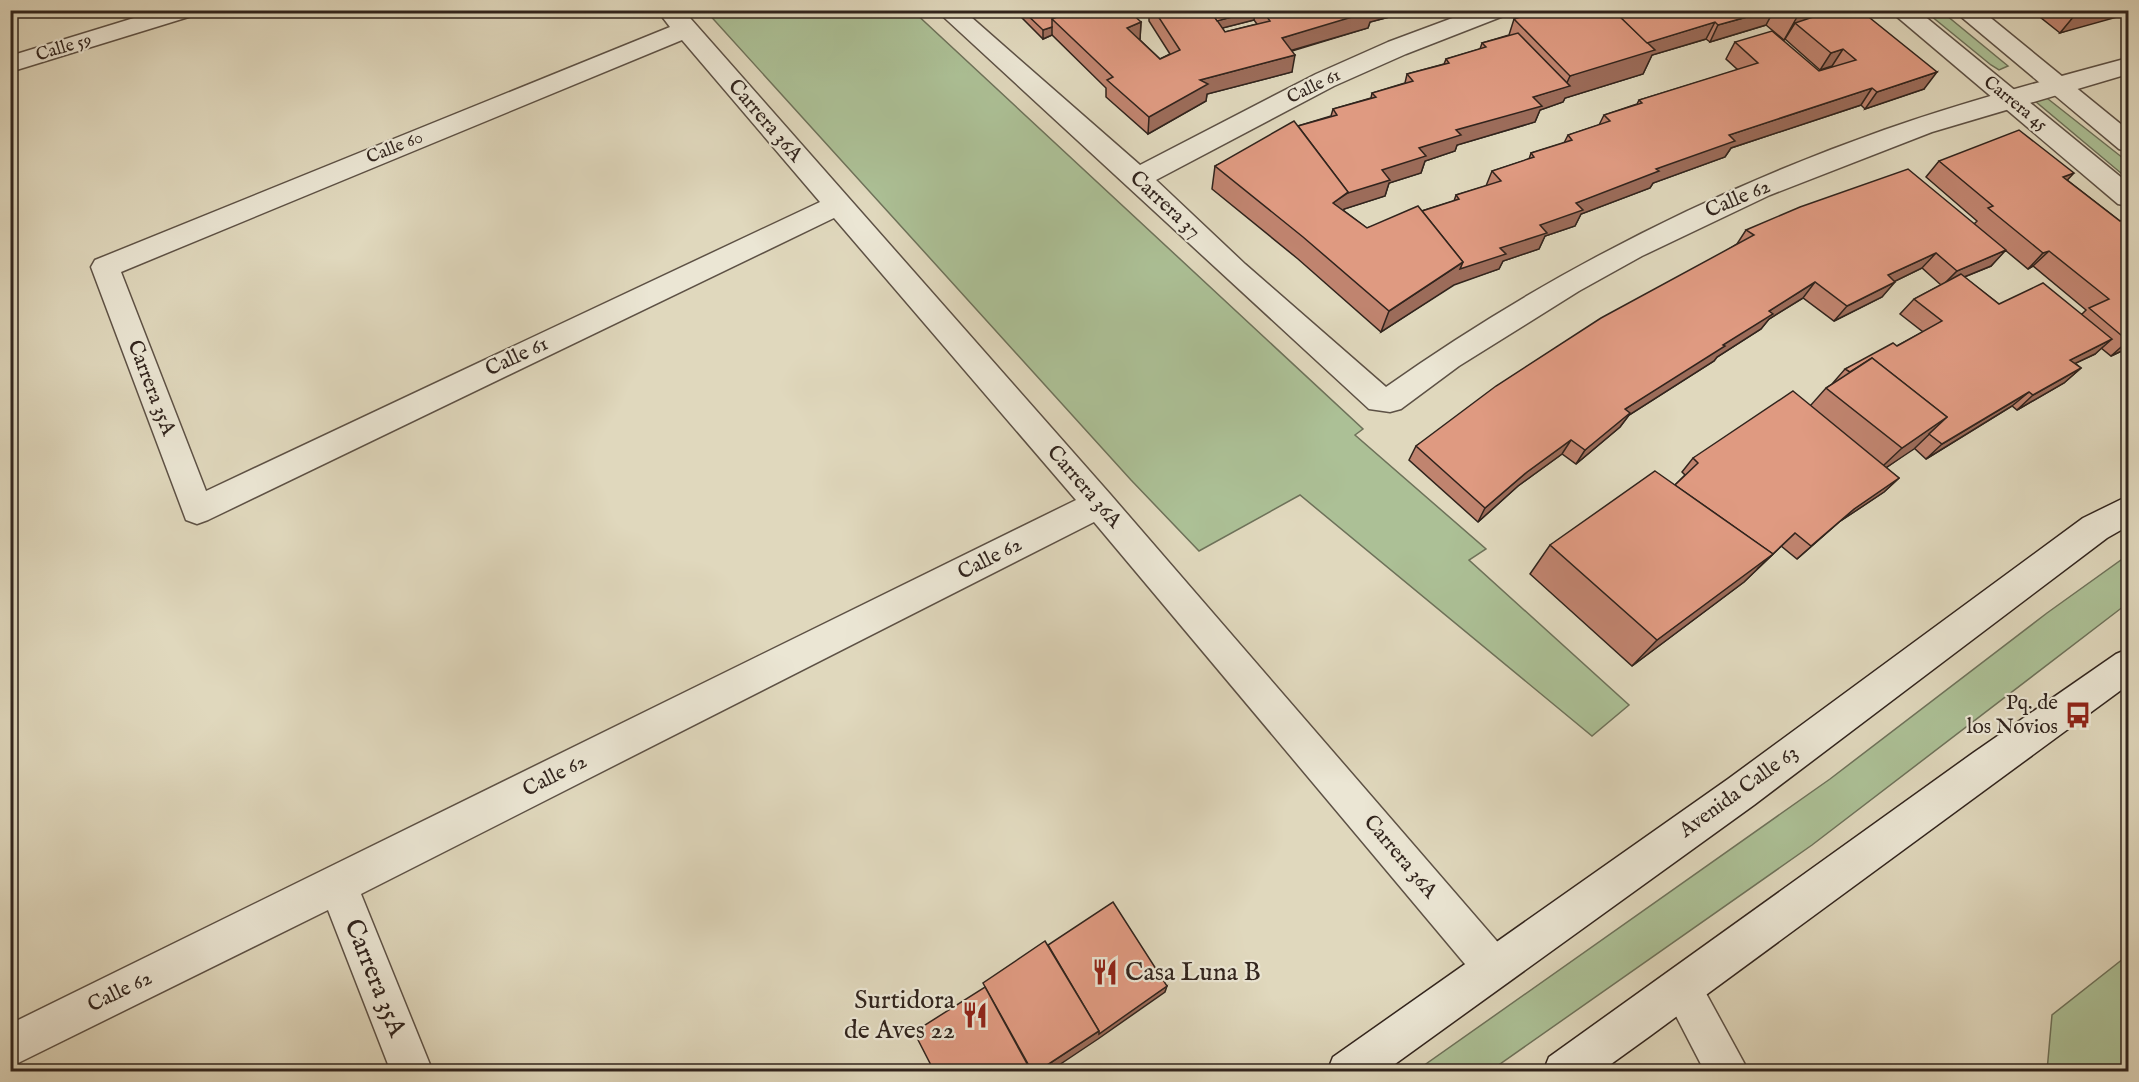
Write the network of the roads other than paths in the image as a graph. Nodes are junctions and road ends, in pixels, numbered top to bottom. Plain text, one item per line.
1 (187, 10) edge
2 (948, 10) edge
3 (1498, 10) edge
4 (1901, 10) edge
5 (1965, 10) edge
6 (677, 20) edge
7 (10, 64) edge
8 (2128, 66) edge
9 (2058, 87) junction
10 (2012, 101) junction
11 (2128, 143) edge
12 (1138, 178) junction
13 (2128, 197) edge
14 (837, 205) junction
15 (105, 267) joint
16 (1380, 400) joint
17 (1099, 504) junction
18 (197, 510) joint
19 (2128, 510) edge
20 (2128, 665) edge
21 (338, 885) junction
22 (1494, 968) junction
23 (1682, 989) junction
24 (10, 1046) edge
25 (412, 1071) edge
26 (1348, 1071) edge
27 (1564, 1071) edge
28 (1728, 1071) edge

1 - 7 street, Calle 59
2 - 12 street, Carrera 37
3 - 12 street, Calle 61
4 - 10 street, Carrera 45
5 - 9 street, Carrera 45
6 - 14 street, Carrera 36A
6 - 15 street, Calle 60
8 - 9 street, Calle 62
9 - 10 street, Calle 62
9 - 11 street, Carrera 45
10 - 13 street, Carrera 45
10 - 16 street, Calle 62
12 - 16 street, Carrera 37
14 - 17 street, Carrera 36A
14 - 18 street, Calle 61
15 - 18 street, Carrera 35A
17 - 21 street, Calle 62
17 - 22 street, Carrera 36A
19 - 22 street, Avenida Calle 63
20 - 23 street
21 - 24 street, Calle 62
21 - 25 street, Carrera 35A
22 - 26 street, Avenida Calle 63
23 - 27 street
23 - 28 street

